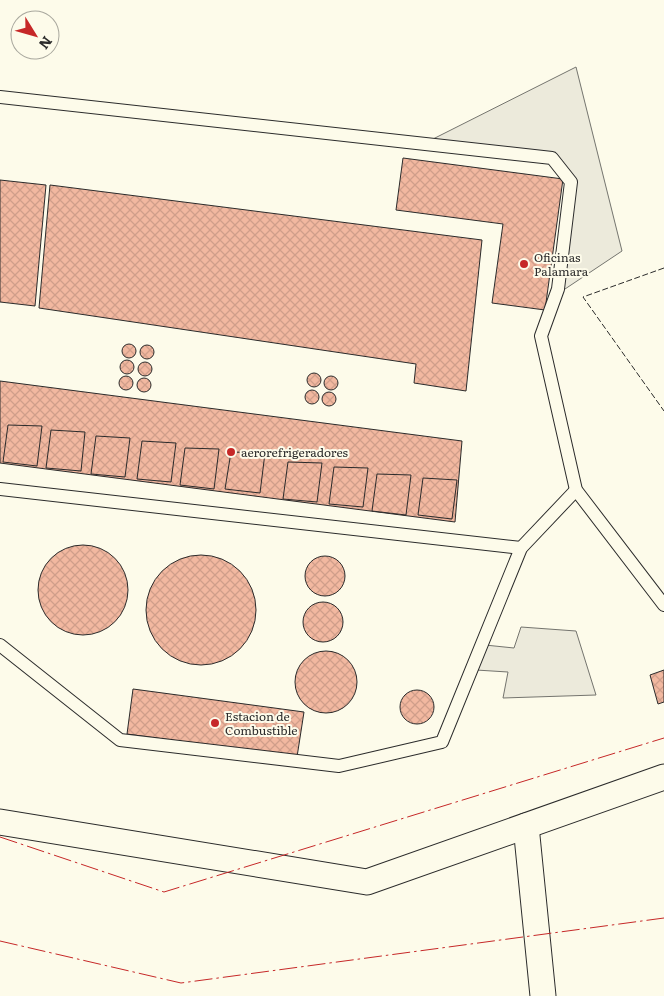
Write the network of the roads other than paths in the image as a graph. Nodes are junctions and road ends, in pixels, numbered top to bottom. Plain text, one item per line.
1 (0, 97) edge
2 (0, 490) edge
3 (576, 490) junction
4 (522, 548) junction
5 (664, 605) edge
6 (0, 645) edge
7 (664, 777) edge
8 (0, 822) edge
9 (526, 826) junction
10 (543, 996) edge

1 - 3 lane
2 - 4 lane
3 - 4 lane
3 - 5 lane
4 - 6 lane
7 - 9 street
8 - 9 street
9 - 10 street

